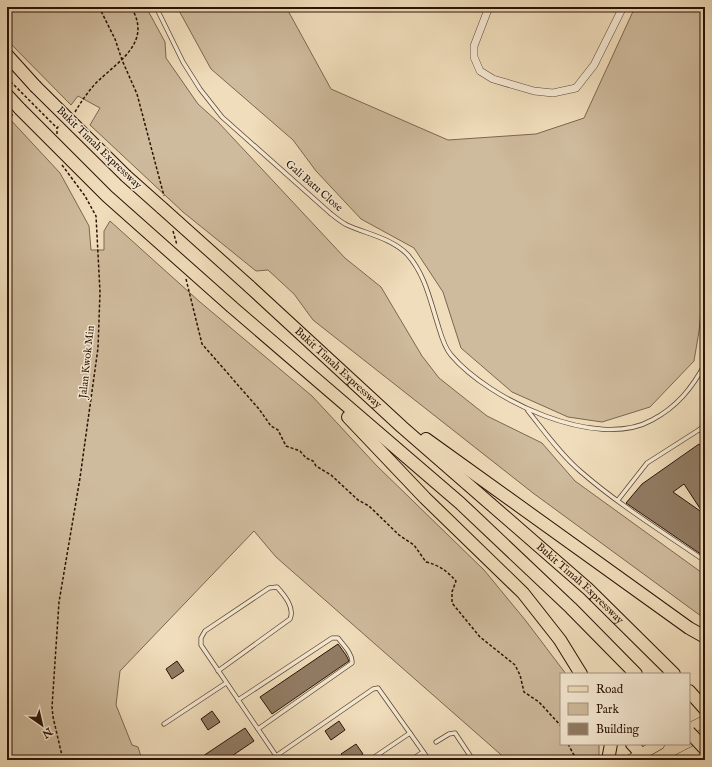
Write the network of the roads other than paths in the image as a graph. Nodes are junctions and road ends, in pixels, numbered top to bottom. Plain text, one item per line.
1 (156, 7) edge
2 (489, 7) edge
3 (623, 7) edge
4 (7, 55) edge
5 (7, 95) edge
6 (705, 364) edge
7 (306, 373) junction
8 (528, 410) junction
9 (705, 426) edge
10 (402, 427) junction
11 (700, 429) junction
12 (705, 436) edge
13 (618, 500) junction
14 (705, 561) edge
15 (705, 637) edge
16 (218, 671) junction
17 (580, 673) edge
18 (635, 673) edge
19 (673, 673) edge
20 (226, 683) junction
21 (690, 692) edge
22 (238, 700) junction
23 (705, 709) edge
24 (705, 721) edge
25 (164, 724) dead end
26 (690, 729) edge
27 (258, 730) junction
28 (690, 731) edge
29 (410, 732) junction
30 (436, 742) dead end
31 (611, 745) edge
32 (633, 745) edge
33 (658, 745) edge
34 (705, 746) edge
35 (705, 749) edge
36 (423, 752) junction
37 (276, 756) junction
38 (640, 758) edge
39 (279, 760) edge
40 (370, 760) edge
41 (411, 760) edge
42 (429, 760) edge
43 (473, 760) edge
44 (608, 760) edge
45 (678, 760) edge

1 - 8 lane, Gali Batu Close
2 - 3 street
4 - 10 highway, Bukit Timah Expressway, bridge
5 - 7 highway, Bukit Timah Expressway, bridge
6 - 8 lane
7 - 17 highway
7 - 18 highway, Bukit Timah Expressway
8 - 13 lane
9 - 11 lane
10 - 15 highway
10 - 19 highway, Bukit Timah Expressway
11 - 12 lane
11 - 13 lane
13 - 14 lane
16 - 16 lane
16 - 20 lane
20 - 22 lane
20 - 25 lane
21 - 23 highway
22 - 27 lane
22 - 27 lane
24 - 26 main road
27 - 37 lane
28 - 35 highway, bridge
29 - 36 lane
29 - 37 lane
29 - 40 lane
30 - 43 lane
31 - 44 highway
32 - 38 highway
33 - 38 main road
34 - 45 main road
36 - 41 lane
36 - 42 lane
37 - 39 lane

